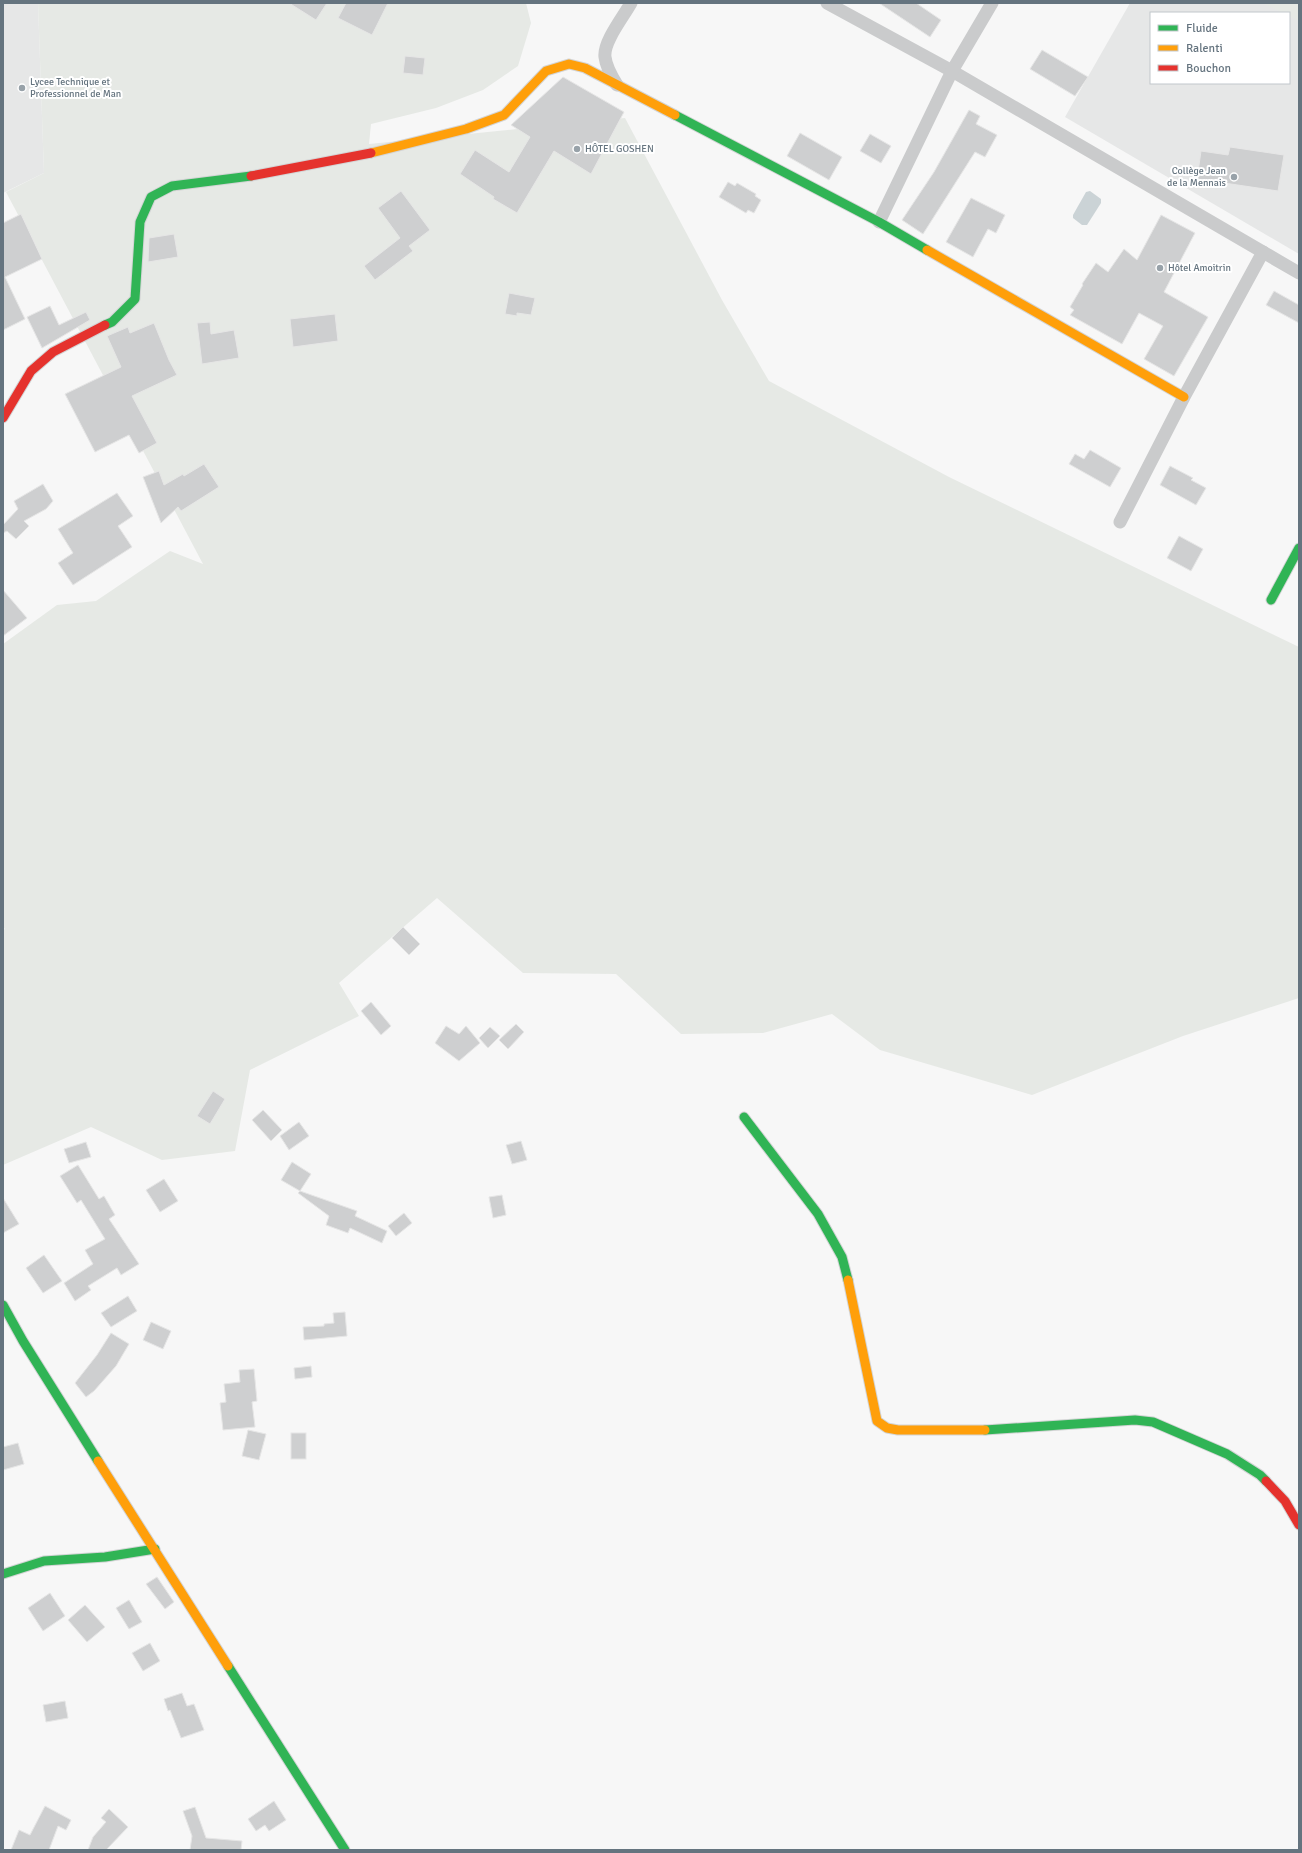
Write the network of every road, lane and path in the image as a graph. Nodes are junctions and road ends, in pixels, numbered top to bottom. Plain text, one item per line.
1 (631, 3) edge
2 (827, 3) edge
3 (992, 3) edge
4 (952, 71) junction
5 (618, 86) junction
6 (879, 222) junction
7 (1263, 252) junction
8 (1299, 273) edge
9 (1184, 397) junction
10 (9, 398) edge
11 (3, 418) edge
12 (1120, 522) dead end
13 (1299, 548) edge
14 (1271, 600) dead end
15 (744, 1117) dead end
16 (3, 1305) edge
17 (1299, 1526) edge
18 (155, 1549) junction
19 (3, 1574) edge
20 (345, 1850) edge

1 - 5 street
2 - 4 street
3 - 4 street
4 - 6 street
4 - 7 street
5 - 6 street
5 - 10 street
6 - 9 street
7 - 8 street
7 - 9 street
9 - 12 street
10 - 11 street
13 - 14 street
15 - 17 street
16 - 18 street
18 - 19 street
18 - 20 street

